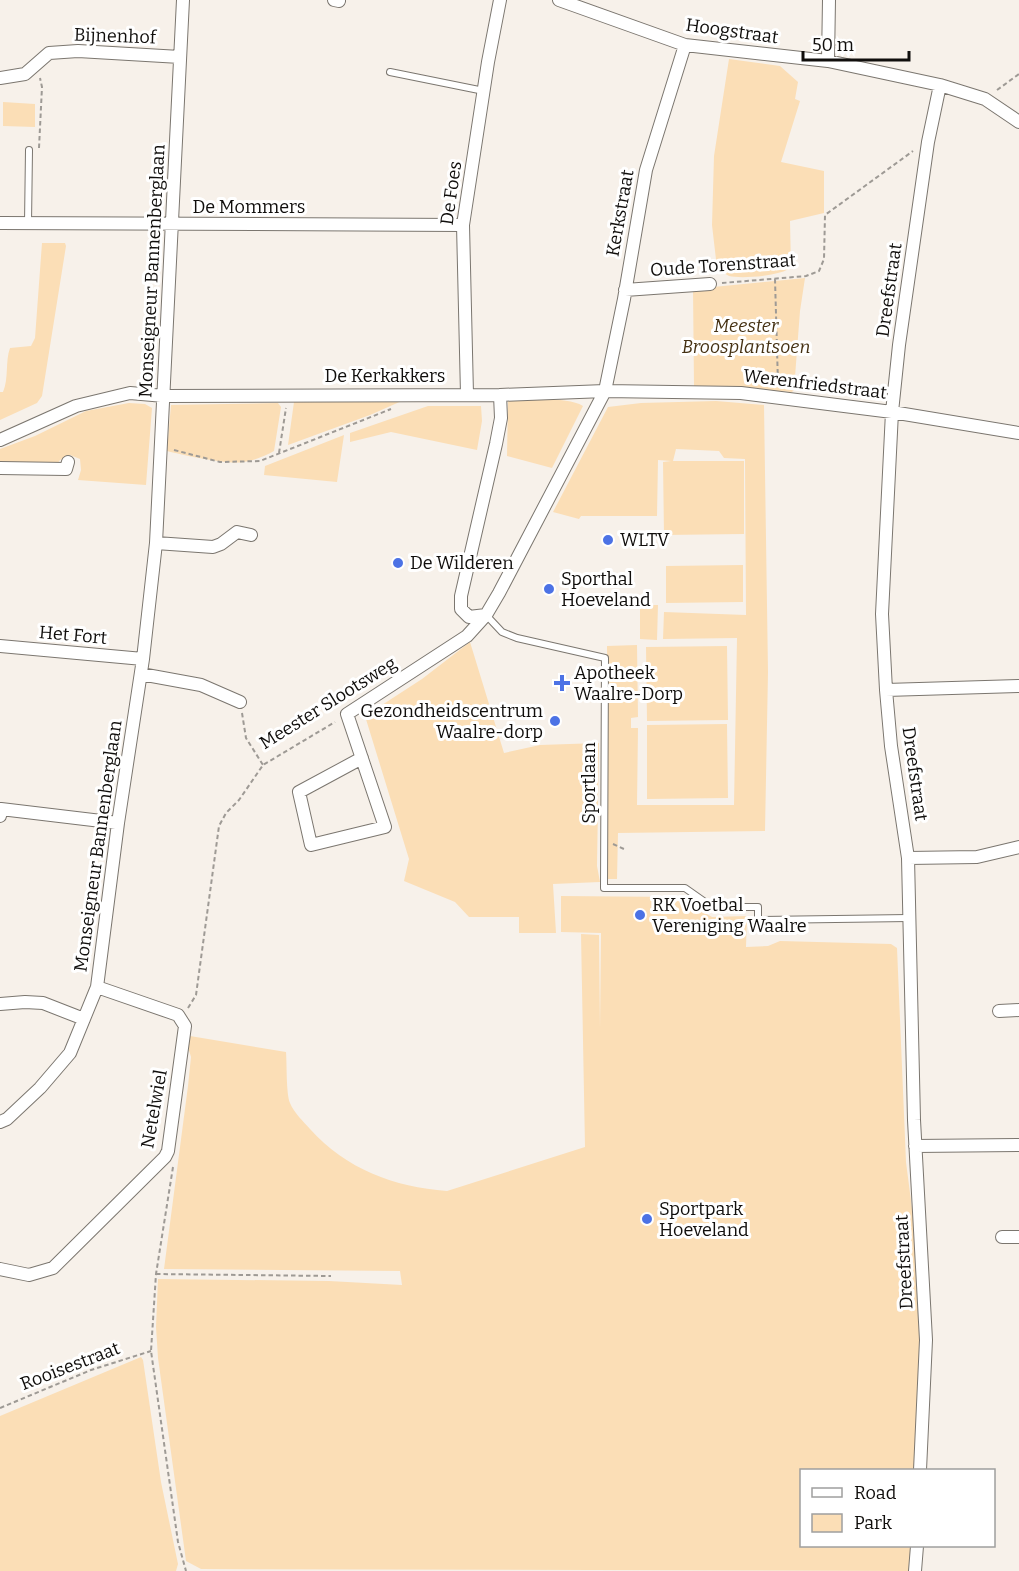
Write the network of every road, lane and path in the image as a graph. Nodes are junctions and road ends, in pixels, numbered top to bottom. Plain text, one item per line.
1 (183, 0) edge
2 (500, 0) edge
3 (559, 0) edge
4 (829, 0) edge
5 (685, 45) junction
6 (180, 57) junction
7 (828, 61) junction
8 (37, 64) junction
9 (390, 72) dead end
10 (1019, 74) edge
11 (0, 78) edge
12 (940, 85) junction
13 (485, 92) junction
14 (985, 99) junction
15 (1019, 122) edge
16 (928, 142) junction
17 (29, 150) joint
18 (0, 223) edge
19 (28, 223) junction
20 (173, 224) junction
21 (463, 225) junction
22 (775, 279) junction
23 (710, 284) joint
24 (625, 290) junction
25 (605, 391) junction
26 (405, 394) junction
27 (467, 394) junction
28 (500, 394) junction
29 (288, 395) junction
30 (164, 396) junction
31 (779, 396) junction
32 (892, 412) junction
33 (1019, 433) edge
34 (0, 440) edge
35 (162, 447) junction
36 (279, 453) junction
37 (68, 462) dead end
38 (0, 468) edge
39 (251, 534) dead end
40 (156, 543) junction
41 (486, 615) junction
42 (0, 646) edge
43 (143, 659) junction
44 (141, 675) junction
45 (1019, 686) edge
46 (886, 690) junction
47 (240, 702) joint
48 (347, 714) junction
49 (362, 758) junction
50 (263, 765) junction
51 (0, 816) edge
52 (118, 823) junction
53 (1019, 847) edge
54 (909, 858) junction
55 (909, 918) junction
56 (97, 987) junction
57 (0, 1004) edge
58 (1019, 1010) edge
59 (999, 1011) dead end
60 (84, 1019) junction
61 (182, 1020) junction
62 (0, 1122) edge
63 (1019, 1145) edge
64 (915, 1146) junction
65 (168, 1151) junction
66 (1002, 1237) dead end
67 (1019, 1237) edge
68 (0, 1269) edge
69 (156, 1274) junction
70 (331, 1276) dead end
71 (151, 1351) junction
72 (0, 1408) edge
73 (920, 1469) edge
74 (917, 1547) edge
75 (186, 1571) edge
76 (915, 1571) edge

1 - 6 street, Monseigneur Bannenberglaan
2 - 13 street, De Foes
3 - 5 street, Hoogstraat
4 - 7 street
5 - 7 street, Hoogstraat
5 - 24 street, Kerkstraat
6 - 8 street, Bijnenhof
6 - 20 street, Monseigneur Bannenberglaan
7 - 12 street, Hoogstraat
8 - 11 street
8 - 17 path
9 - 13 lane
10 - 14 path
12 - 14 street, Hoogstraat
12 - 16 street, Dreefstraat
13 - 21 street, De Foes
14 - 15 street, Hoogstraat
16 - 22 path, Oude Torenstraat
16 - 32 street, Dreefstraat
17 - 19 lane
18 - 19 street, De Mommers
19 - 20 street, De Mommers
20 - 21 street, De Mommers
20 - 30 street, Monseigneur Bannenberglaan
21 - 27 street, De Foes
22 - 23 path, Oude Torenstraat
22 - 31 path
23 - 24 street, Oude Torenstraat
24 - 25 street, Kerkstraat
25 - 28 street, De Kerkakkers
25 - 31 street, Werenfriedstraat
25 - 41 street, Meester Slootsweg
26 - 27 street, De Kerkakkers
26 - 29 street, De Kerkakkers
26 - 36 path
27 - 28 street, De Kerkakkers
28 - 41 street
29 - 30 street, De Kerkakkers
29 - 36 path
30 - 34 street, De Kerkakkers
30 - 35 street, Monseigneur Bannenberglaan
31 - 32 street, Werenfriedstraat
32 - 33 street, Werenfriedstraat
32 - 46 street, Dreefstraat
35 - 36 path
35 - 40 street, Monseigneur Bannenberglaan
37 - 38 street
39 - 40 street
40 - 43 street, Monseigneur Bannenberglaan
41 - 48 street, Meester Slootsweg
41 - 55 lane, Sportlaan
42 - 43 street, Het Fort
43 - 44 street, Monseigneur Bannenberglaan
44 - 47 street
44 - 52 street, Monseigneur Bannenberglaan
45 - 46 street
46 - 54 street, Dreefstraat
47 - 50 path
48 - 49 street
48 - 50 path, Meester Slootsweg
49 - 49 street
50 - 61 path, Meester Slootsweg
51 - 52 street
52 - 56 street, Monseigneur Bannenberglaan
53 - 54 street
54 - 55 street, Dreefstraat
55 - 64 street, Dreefstraat
56 - 60 street, Monseigneur Bannenberglaan
56 - 61 street
57 - 60 street
58 - 59 street
60 - 62 street, Monseigneur Bannenberglaan
61 - 65 street, Netelwiel
63 - 64 street
64 - 73 street, Dreefstraat
65 - 68 street, Netelwiel
65 - 69 path
66 - 67 street
69 - 70 path
69 - 71 path
71 - 72 path, Rooisestraat
71 - 75 path
74 - 76 street

